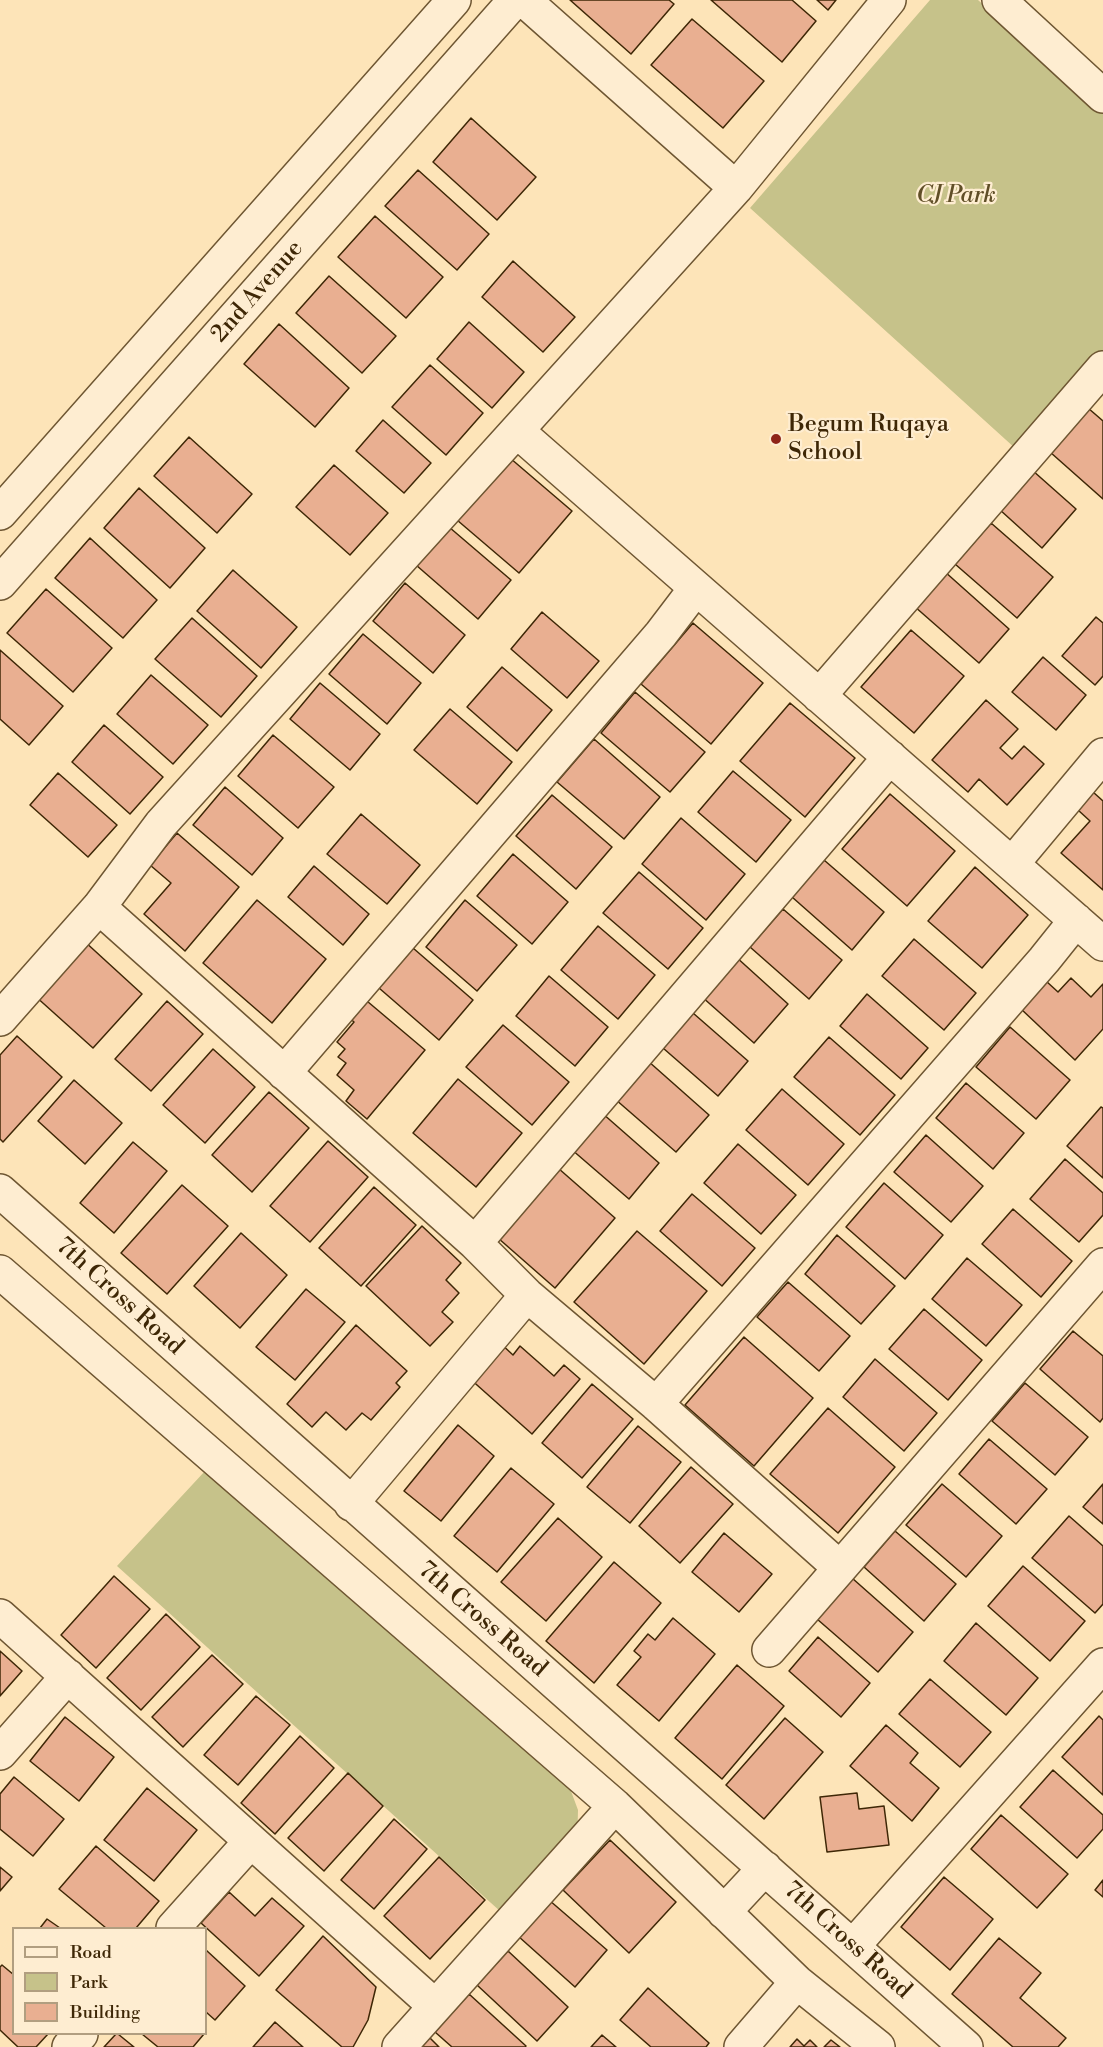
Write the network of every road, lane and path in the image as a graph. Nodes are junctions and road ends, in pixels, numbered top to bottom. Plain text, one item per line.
1 (454, 0) edge
2 (515, 0) edge
3 (524, 0) edge
4 (889, 0) edge
5 (999, 0) edge
6 (1103, 96) edge
7 (736, 188) junction
8 (1103, 368) edge
9 (517, 431) junction
10 (0, 513) edge
11 (0, 583) edge
12 (696, 588) junction
13 (819, 696) junction
14 (1103, 755) edge
15 (890, 758) junction
16 (1012, 864) junction
17 (99, 907) junction
18 (1076, 920) junction
19 (1103, 944) edge
20 (0, 1019) edge
21 (284, 1073) junction
22 (0, 1191) edge
23 (475, 1243) junction
24 (1103, 1265) edge
25 (0, 1272) edge
26 (527, 1295) junction
27 (656, 1404) junction
28 (351, 1504) junction
29 (840, 1568) junction
30 (0, 1616) edge
31 (769, 1650) dead end
32 (1103, 1665) edge
33 (68, 1676) junction
34 (0, 1753) edge
35 (615, 1806) junction
36 (251, 1841) junction
37 (765, 1868) junction
38 (724, 1911) junction
39 (176, 1927) edge
40 (853, 1946) junction
41 (796, 1982) junction
42 (435, 2006) junction
43 (80, 2035) edge
44 (69, 2047) edge
45 (399, 2047) edge
46 (741, 2047) edge
47 (878, 2047) edge
48 (966, 2047) edge

1 - 10 street, 2nd Avenue
2 - 11 street, 2nd Avenue
3 - 7 street
4 - 7 street
5 - 6 street
7 - 9 street
8 - 13 street
9 - 12 street
9 - 17 street
12 - 13 street
12 - 21 street
13 - 15 street
14 - 16 street
15 - 16 street
15 - 23 street
16 - 18 street
17 - 20 street
17 - 21 street
18 - 19 street
18 - 27 street
21 - 23 street
22 - 28 street, 7th Cross Road
23 - 26 street
24 - 29 street
25 - 35 street
26 - 27 street
26 - 28 street
27 - 29 street
28 - 37 street, 7th Cross Road
29 - 31 street
30 - 33 street
32 - 40 street
33 - 34 street
33 - 36 street
35 - 38 street
35 - 42 street
36 - 39 street
36 - 42 street
37 - 38 street
37 - 40 street, 7th Cross Road
38 - 41 street
40 - 48 street, 7th Cross Road
41 - 46 street
41 - 47 street
42 - 45 street
43 - 44 street

